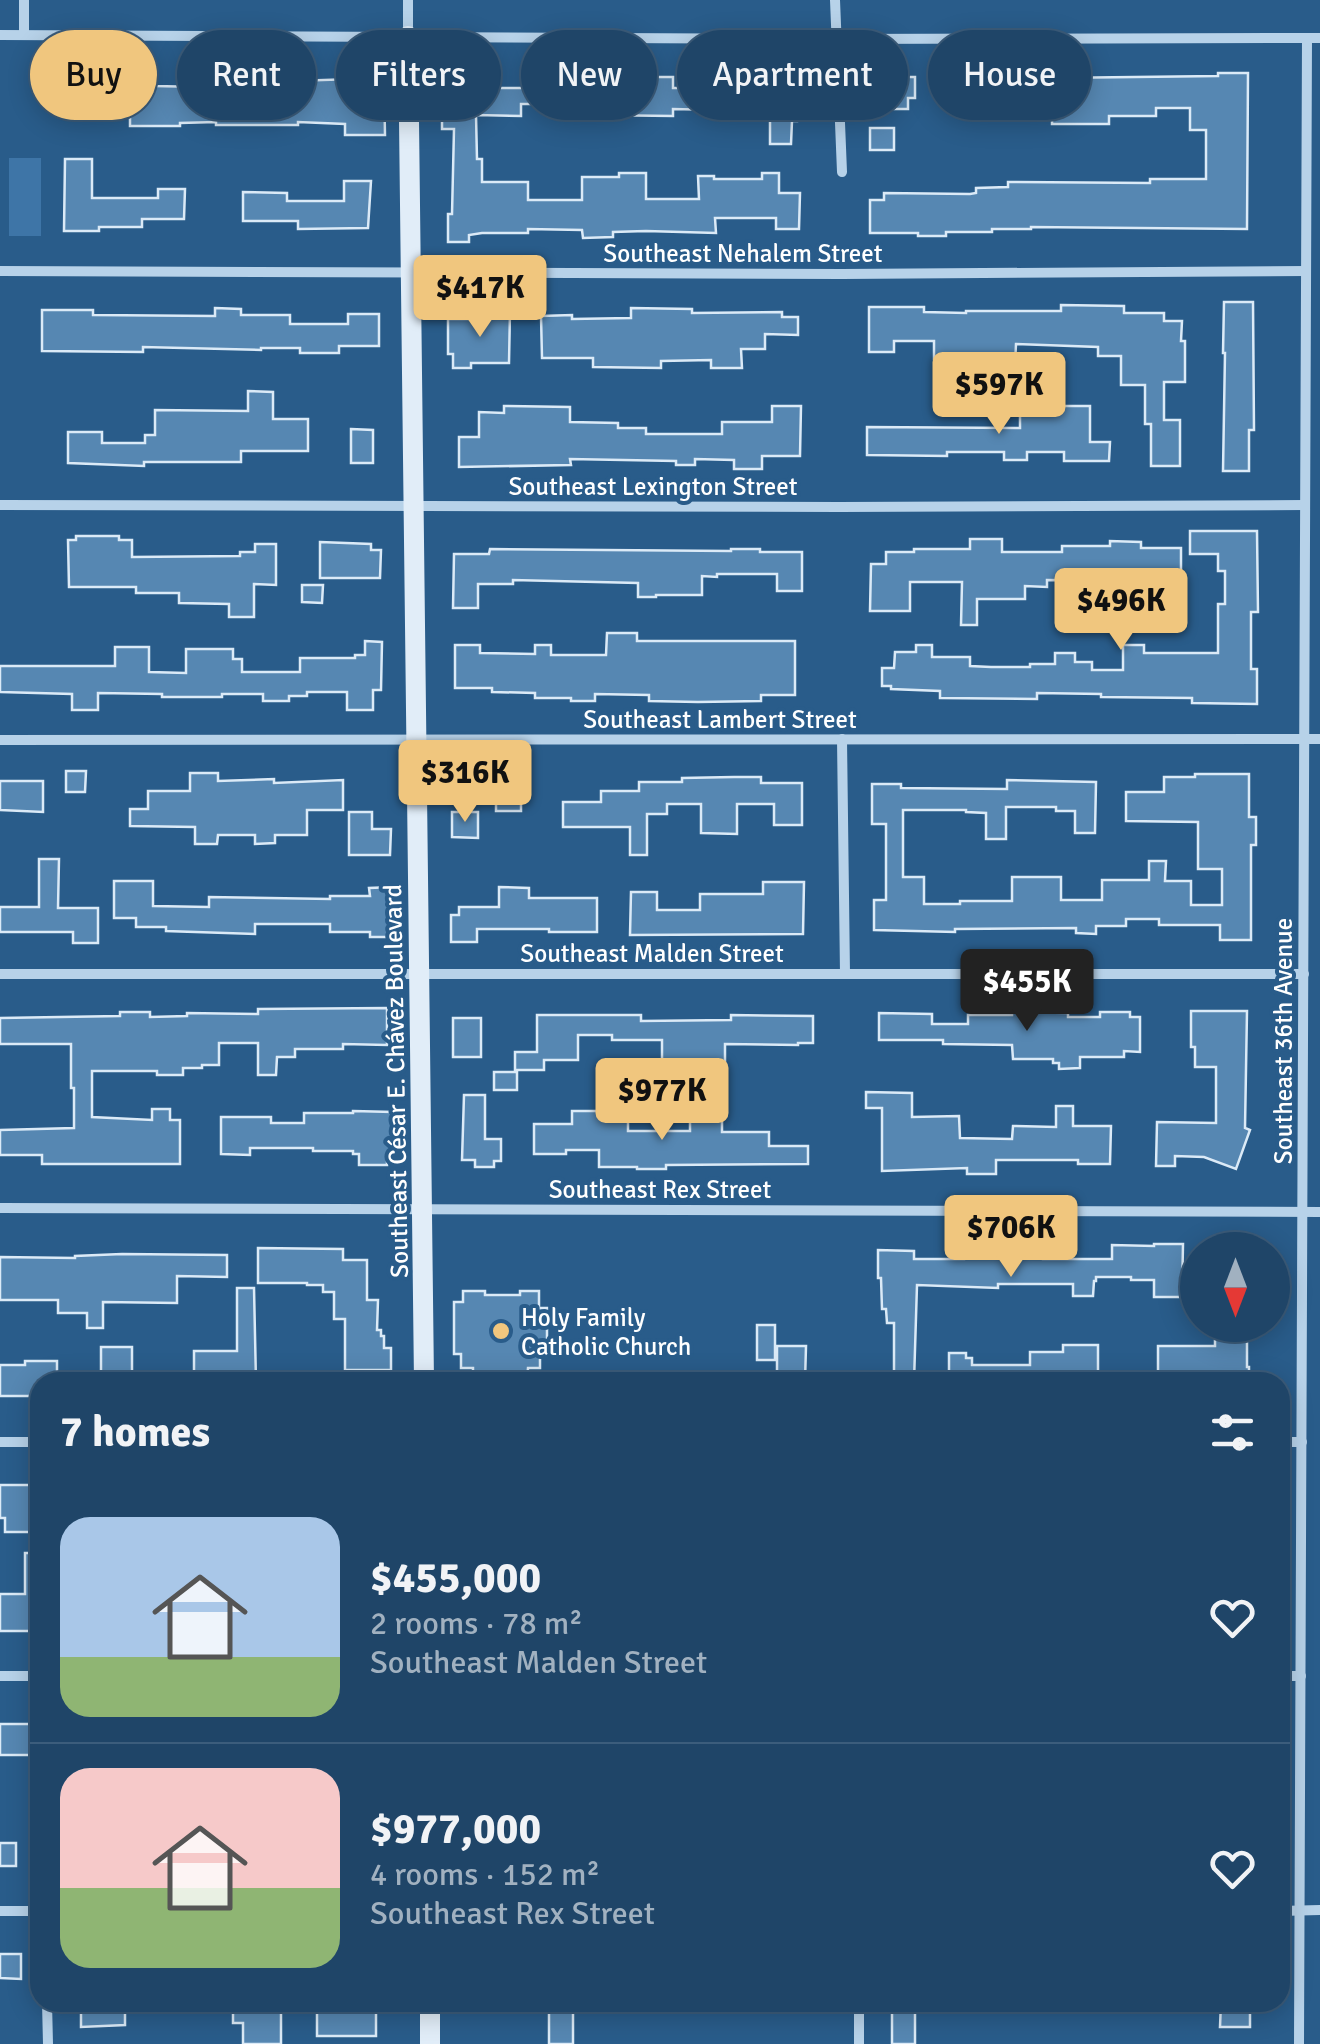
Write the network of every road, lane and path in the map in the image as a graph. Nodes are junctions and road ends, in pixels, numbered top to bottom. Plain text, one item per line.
1 (24, 0) edge
2 (408, 0) edge
3 (835, 0) edge
4 (408, 30) edge
5 (836, 30) edge
6 (24, 35) junction
7 (0, 36) edge
8 (336, 36) edge
9 (501, 37) edge
10 (677, 38) edge
11 (1307, 38) junction
12 (1320, 38) edge
13 (908, 39) edge
14 (409, 120) edge
15 (840, 120) edge
16 (842, 172) dead end
17 (0, 270) edge
18 (412, 271) junction
19 (1306, 271) junction
20 (414, 504) junction
21 (0, 505) edge
22 (1305, 505) junction
23 (842, 738) junction
24 (417, 739) junction
25 (1304, 739) junction
26 (0, 740) edge
27 (1320, 740) edge
28 (420, 972) junction
29 (0, 974) edge
30 (845, 974) junction
31 (1304, 974) junction
32 (0, 1208) edge
33 (422, 1208) junction
34 (1303, 1211) junction
35 (1320, 1212) edge
36 (424, 1372) edge
37 (0, 1442) edge
38 (30, 1442) edge
39 (1290, 1442) edge
40 (1302, 1442) junction
41 (0, 1676) edge
42 (30, 1676) edge
43 (1290, 1676) edge
44 (1301, 1676) junction
45 (1320, 1910) edge
46 (0, 1911) edge
47 (30, 1911) edge
48 (1290, 1911) edge
49 (1300, 1911) junction
50 (47, 2012) edge
51 (430, 2012) edge
52 (858, 2012) edge
53 (48, 2044) edge
54 (430, 2044) edge
55 (859, 2044) edge
56 (1300, 2044) edge

1 - 6 street
2 - 4 street, Southeast César E. Chávez Boulevard
3 - 5 street
6 - 7 street
6 - 8 street
9 - 10 street
11 - 12 street
11 - 13 street
11 - 19 street, Southeast 36th Avenue
14 - 18 street, Southeast César E. Chávez Boulevard
15 - 16 street
17 - 18 street, Southeast Nehalem Street
18 - 19 street, Southeast Nehalem Street
18 - 20 street, Southeast César E. Chávez Boulevard
19 - 22 street, Southeast 36th Avenue
20 - 21 street, Southeast Lexington Street
20 - 22 street, Southeast Lexington Street
20 - 24 street, Southeast César E. Chávez Boulevard
22 - 25 street, Southeast 36th Avenue
23 - 24 street, Southeast Lambert Street
23 - 25 street, Southeast Lambert Street
23 - 30 street
24 - 26 street, Southeast Lambert Street
24 - 28 street, Southeast César E. Chávez Boulevard
25 - 27 street, Southeast Lambert Street
25 - 31 street, Southeast 36th Avenue
28 - 29 street, Southeast Malden Street
28 - 30 street, Southeast Malden Street
28 - 33 street, Southeast César E. Chávez Boulevard
30 - 31 street, Southeast Malden Street
31 - 34 street, Southeast 36th Avenue
32 - 33 street, Southeast Rex Street
33 - 34 street, Southeast Rex Street
33 - 36 street, Southeast César E. Chávez Boulevard
34 - 35 street, Southeast Rex Street
34 - 40 street, Southeast 36th Avenue
37 - 38 street
39 - 40 street
40 - 44 street, Southeast 36th Avenue
41 - 42 street
43 - 44 street
44 - 49 street, Southeast 36th Avenue
45 - 49 street
46 - 47 street
48 - 49 street
49 - 56 street, Southeast 36th Avenue
50 - 53 street
51 - 54 street
52 - 55 street

